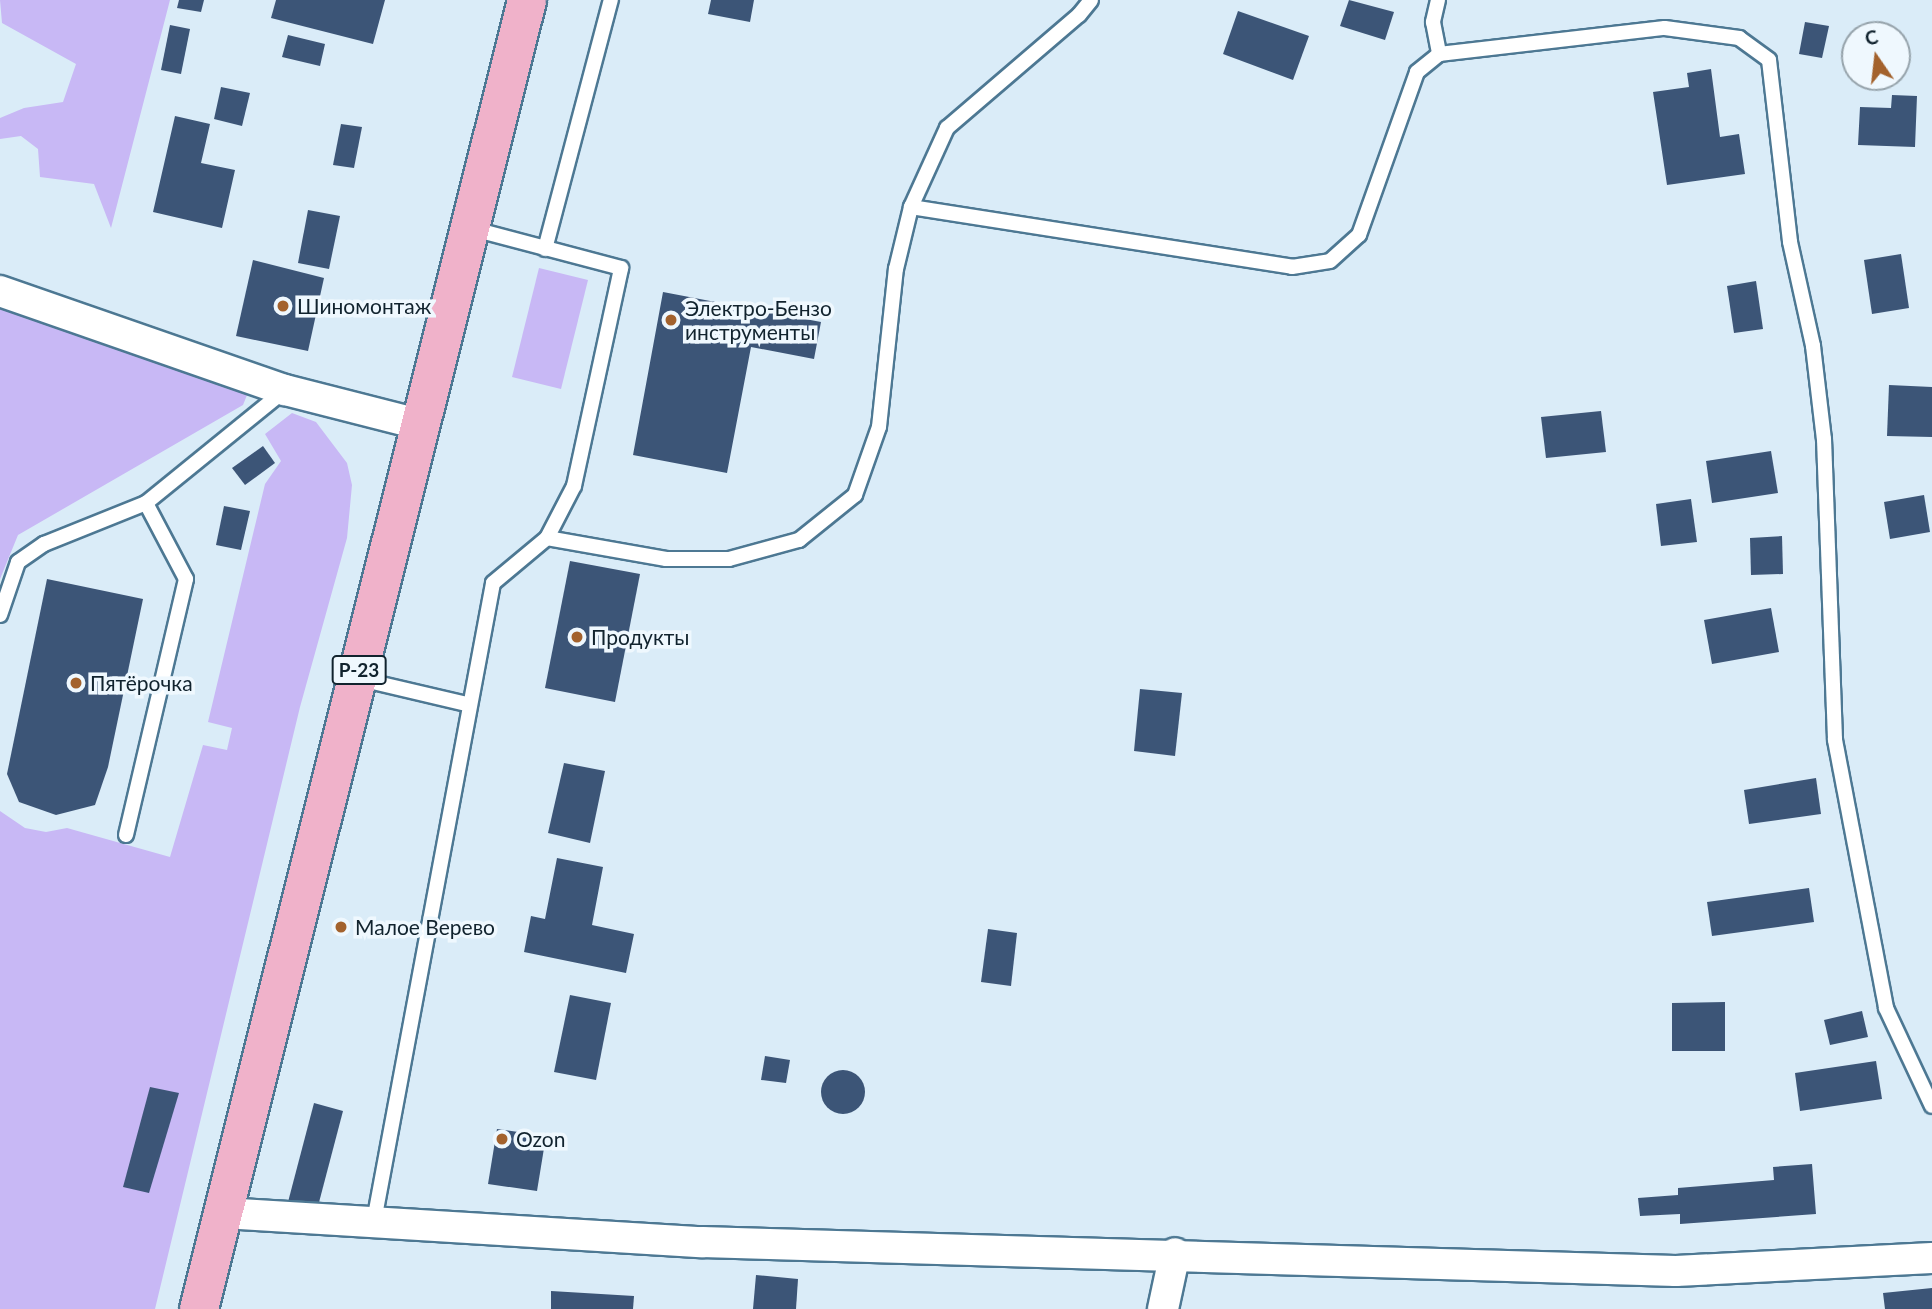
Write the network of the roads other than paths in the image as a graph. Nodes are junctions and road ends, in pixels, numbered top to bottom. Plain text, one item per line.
1 (527, 0) edge
2 (611, 0) edge
3 (1091, 0) edge
4 (1438, 0) edge
5 (1439, 54) junction
6 (911, 207) junction
7 (470, 228) junction
8 (545, 248) junction
9 (0, 291) edge
10 (285, 390) junction
11 (422, 425) junction
12 (146, 503) junction
13 (547, 538) junction
14 (0, 615) edge
15 (357, 678) junction
16 (467, 704) junction
17 (126, 835) dead end
18 (1932, 1105) edge
19 (222, 1213) junction
20 (374, 1221) junction
21 (1175, 1253) junction
22 (1932, 1258) edge
23 (199, 1309) edge
24 (1163, 1309) edge

1 - 7 main road, Р-23
2 - 8 lane
3 - 6 lane
4 - 5 lane
5 - 6 lane
5 - 18 lane
6 - 13 lane
7 - 8 lane
7 - 11 main road, Р-23
8 - 13 lane
9 - 10 street
10 - 11 street
10 - 12 lane
11 - 15 main road, Р-23
12 - 14 lane
12 - 17 lane
13 - 16 lane
15 - 16 lane
15 - 19 main road, Р-23
16 - 20 lane
19 - 20 street
19 - 23 main road, Р-23
20 - 21 street
21 - 22 street
21 - 24 street

